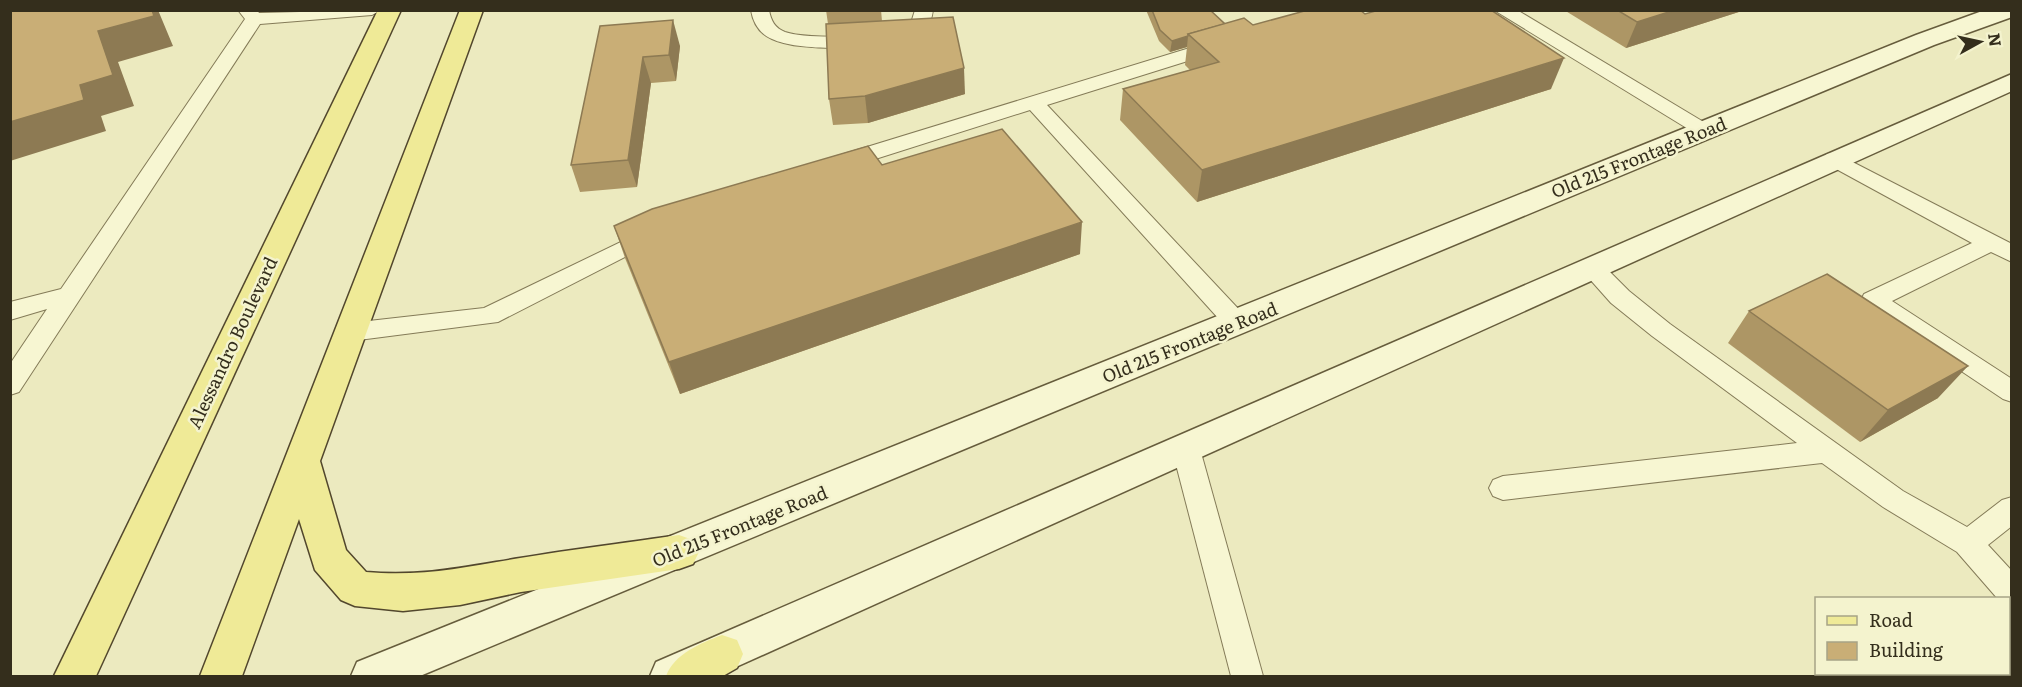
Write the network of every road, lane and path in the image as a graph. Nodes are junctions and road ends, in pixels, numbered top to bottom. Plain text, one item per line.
1 (372, 10) edge
2 (390, 10) edge
3 (472, 10) edge
4 (760, 10) edge
5 (924, 10) edge
6 (1503, 10) edge
7 (2008, 10) edge
8 (251, 15) edge
9 (1237, 40) edge
10 (2012, 81) edge
11 (1033, 102) junction
12 (1705, 131) junction
13 (1835, 159) junction
14 (820, 168) edge
15 (671, 225) edge
16 (2001, 248) edge
17 (1591, 267) junction
18 (69, 295) junction
19 (10, 311) edge
20 (1237, 323) junction
21 (351, 332) junction
22 (10, 385) edge
23 (2012, 392) edge
24 (1186, 449) junction
25 (1827, 451) junction
26 (302, 460) junction
27 (1503, 488) dead end
28 (2012, 508) edge
29 (1968, 543) junction
30 (679, 552) junction
31 (2012, 594) edge
32 (722, 654) junction
33 (75, 676) edge
34 (221, 676) edge
35 (372, 676) edge
36 (671, 676) edge
37 (687, 676) edge
38 (1247, 676) edge

1 - 8 lane
2 - 33 main road, Alessandro Boulevard
3 - 21 main road
4 - 5 lane
6 - 12 lane
7 - 12 street, Old 215 Frontage Road
8 - 18 lane
9 - 11 lane
10 - 13 street
11 - 14 lane
11 - 20 lane
12 - 20 street, Old 215 Frontage Road
13 - 16 lane
13 - 17 street
15 - 21 lane
16 - 23 lane
17 - 24 street
17 - 25 lane
18 - 19 lane
18 - 22 lane
20 - 30 street, Old 215 Frontage Road
21 - 26 main road
24 - 32 street
24 - 38 lane
25 - 27 lane
25 - 29 lane
26 - 30 main road
26 - 34 main road
28 - 29 lane
29 - 31 lane
30 - 35 street, Old 215 Frontage Road
32 - 36 street
32 - 37 main road

